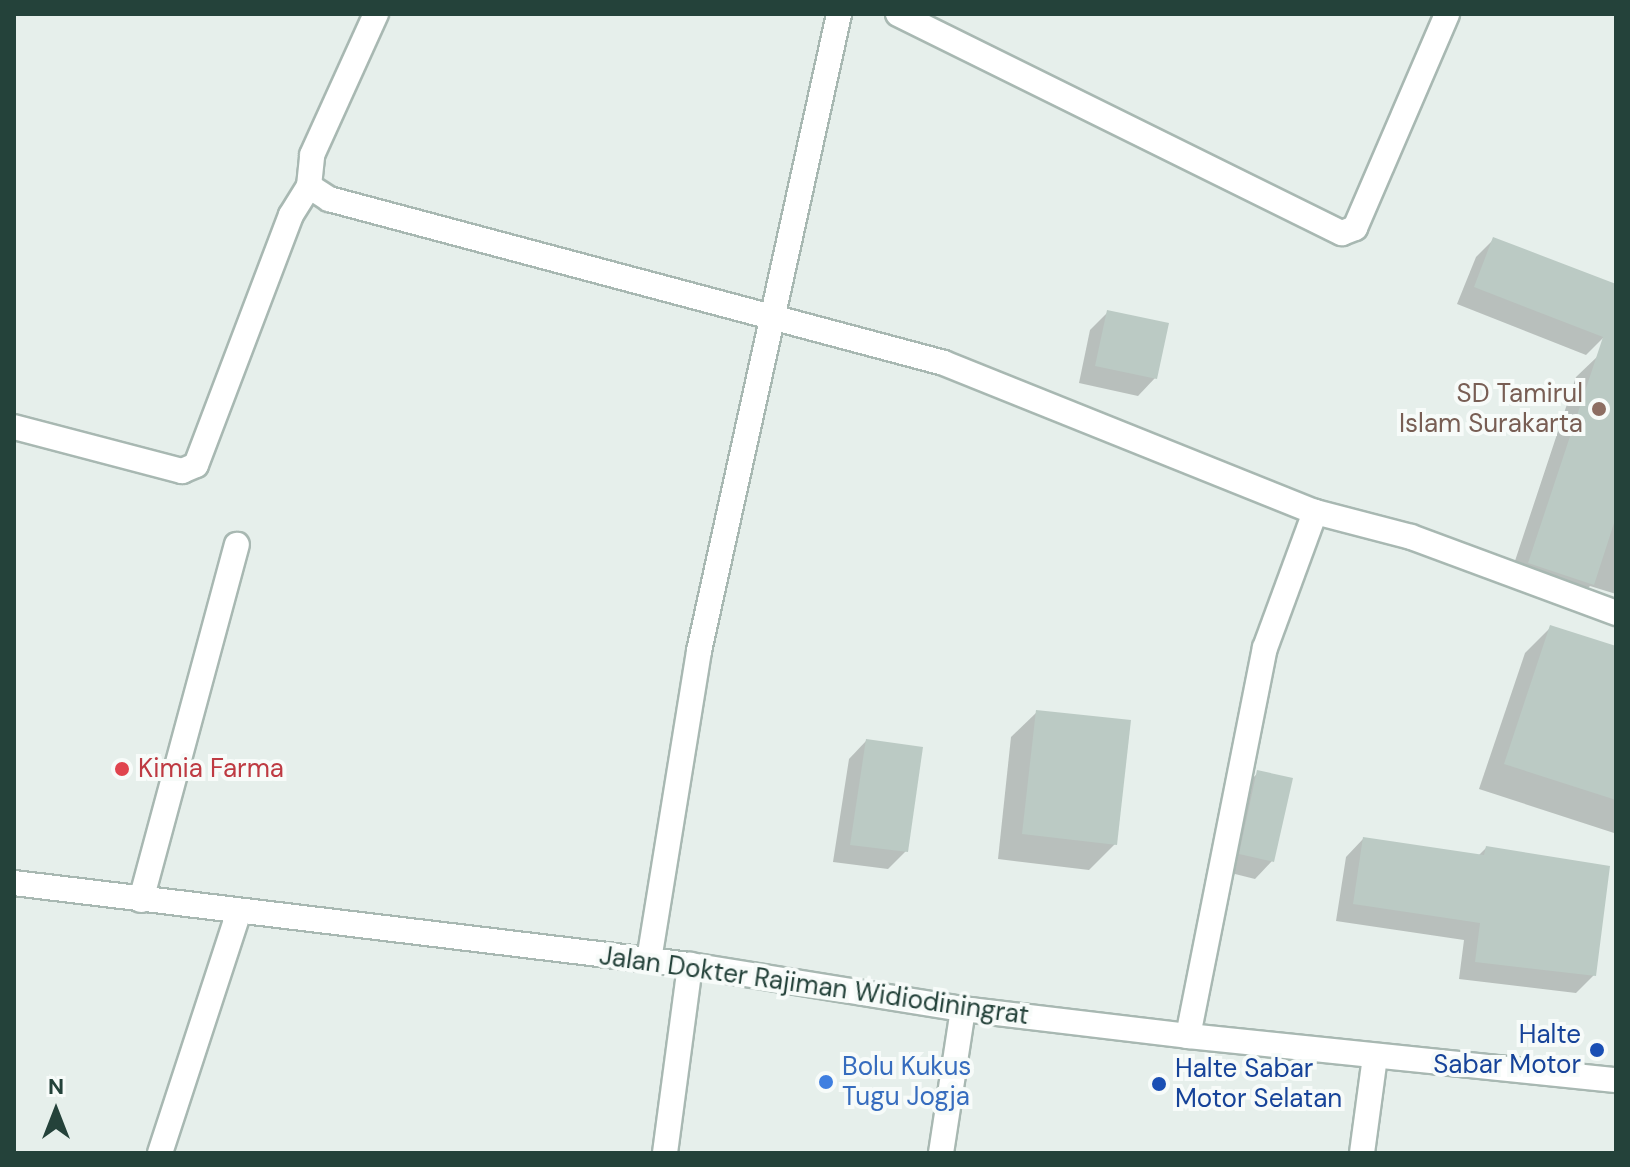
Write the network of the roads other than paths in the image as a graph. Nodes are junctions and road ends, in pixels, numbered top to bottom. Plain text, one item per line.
1 (376, 14) edge
2 (839, 14) edge
3 (898, 14) edge
4 (1447, 14) edge
5 (309, 186) junction
6 (773, 321) junction
7 (14, 427) edge
8 (1315, 512) junction
9 (237, 545) dead end
10 (1616, 613) edge
11 (14, 883) edge
12 (141, 900) junction
13 (238, 914) junction
14 (649, 960) junction
15 (690, 965) junction
16 (963, 1009) junction
17 (1188, 1036) junction
18 (1375, 1057) junction
19 (1616, 1080) edge
20 (160, 1153) edge
21 (665, 1153) edge
22 (941, 1153) edge
23 (1362, 1153) edge

1 - 5 street
2 - 6 street
3 - 4 street
5 - 6 street
5 - 7 street
6 - 8 street
6 - 14 street
8 - 10 street
8 - 17 street
9 - 12 street
11 - 12 street, Jalan Dokter Rajiman Widiodiningrat
12 - 13 street, Jalan Dokter Rajiman Widiodiningrat
13 - 14 street, Jalan Dokter Rajiman Widiodiningrat
13 - 20 street
14 - 15 street, Jalan Dokter Rajiman Widiodiningrat
15 - 16 street, Jalan Dokter Rajiman Widiodiningrat
15 - 21 street
16 - 17 street, Jalan Dokter Rajiman Widiodiningrat
16 - 22 street
17 - 18 street, Jalan Dokter Rajiman Widiodiningrat
18 - 19 street, Jalan Dokter Rajiman Widiodiningrat
18 - 23 street

